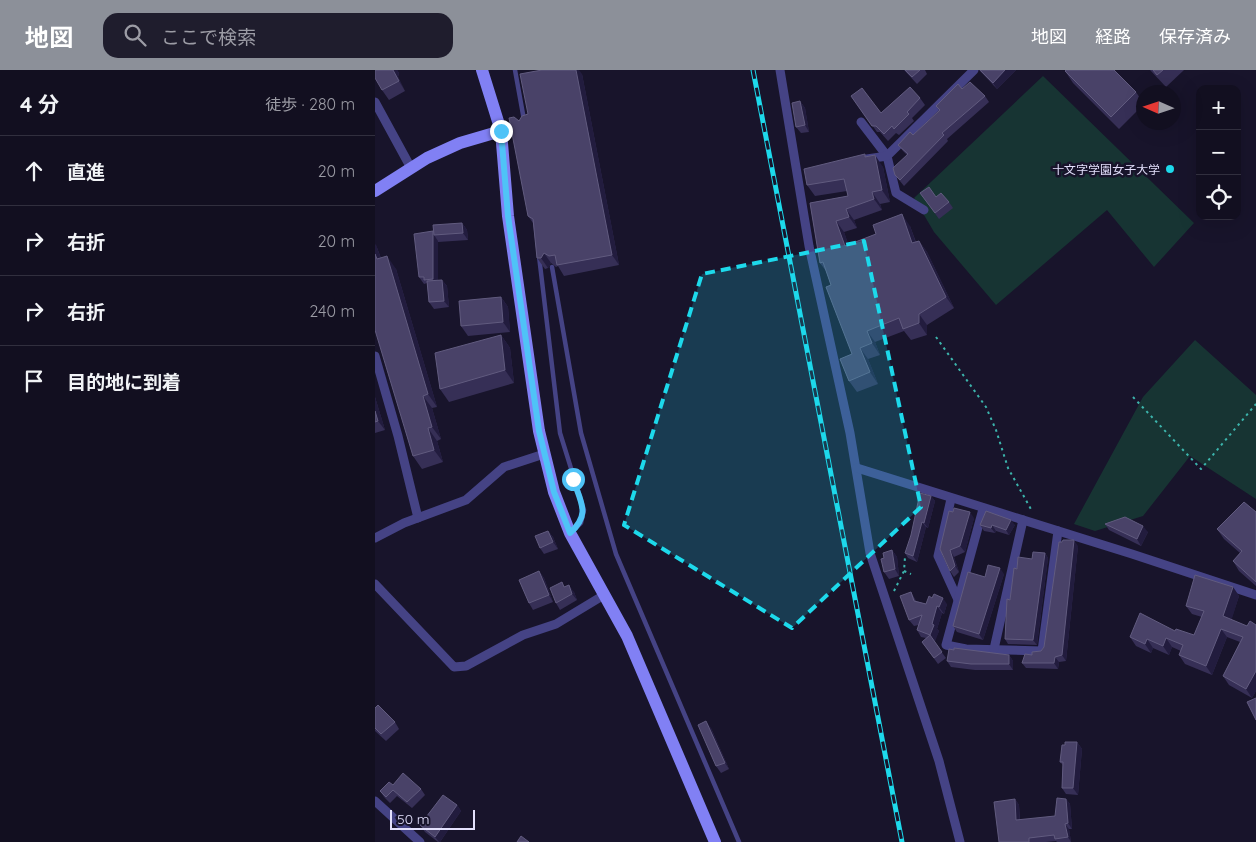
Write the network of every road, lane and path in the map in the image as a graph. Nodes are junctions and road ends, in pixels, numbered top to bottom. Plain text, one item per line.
1 (482, 70) edge
2 (515, 70) edge
3 (780, 70) edge
4 (974, 70) edge
5 (375, 102) edge
6 (861, 122) dead end
7 (525, 127) edge
8 (501, 131) junction
9 (887, 156) junction
10 (860, 161) edge
11 (411, 168) junction
12 (375, 191) edge
13 (925, 210) dead end
14 (539, 249) edge
15 (552, 267) dead end
16 (936, 337) dead end
17 (375, 356) edge
18 (1133, 397) dead end
19 (1256, 404) edge
20 (543, 454) junction
21 (857, 468) junction
22 (951, 499) junction
23 (983, 509) junction
24 (418, 518) junction
25 (1023, 520) junction
26 (1039, 524) junction
27 (1058, 531) junction
28 (570, 533) junction
29 (375, 538) edge
30 (905, 557) edge
31 (904, 571) junction
32 (911, 574) dead end
33 (375, 584) edge
34 (893, 592) dead end
35 (604, 594) junction
36 (1256, 595) edge
37 (959, 602) junction
38 (994, 649) junction
39 (375, 801) edge
40 (421, 842) edge
41 (715, 842) edge
42 (739, 842) edge
43 (960, 842) edge

1 - 8 street
2 - 7 lane
3 - 21 street
4 - 9 street
5 - 11 street
6 - 9 street
8 - 11 street
8 - 20 street
9 - 10 street
9 - 13 street
11 - 12 street
14 - 28 lane
15 - 42 lane
16 - 26 path
17 - 24 street
18 - 19 path
20 - 24 street
20 - 28 street
21 - 22 street
21 - 43 street
22 - 23 street
22 - 37 street
23 - 25 street
23 - 37 street
24 - 29 street
25 - 26 street
25 - 38 street
26 - 27 street
27 - 36 street
27 - 38 street
28 - 35 street
30 - 31 path
31 - 32 path
31 - 34 path
33 - 35 street
35 - 41 street
37 - 38 street
39 - 40 street

